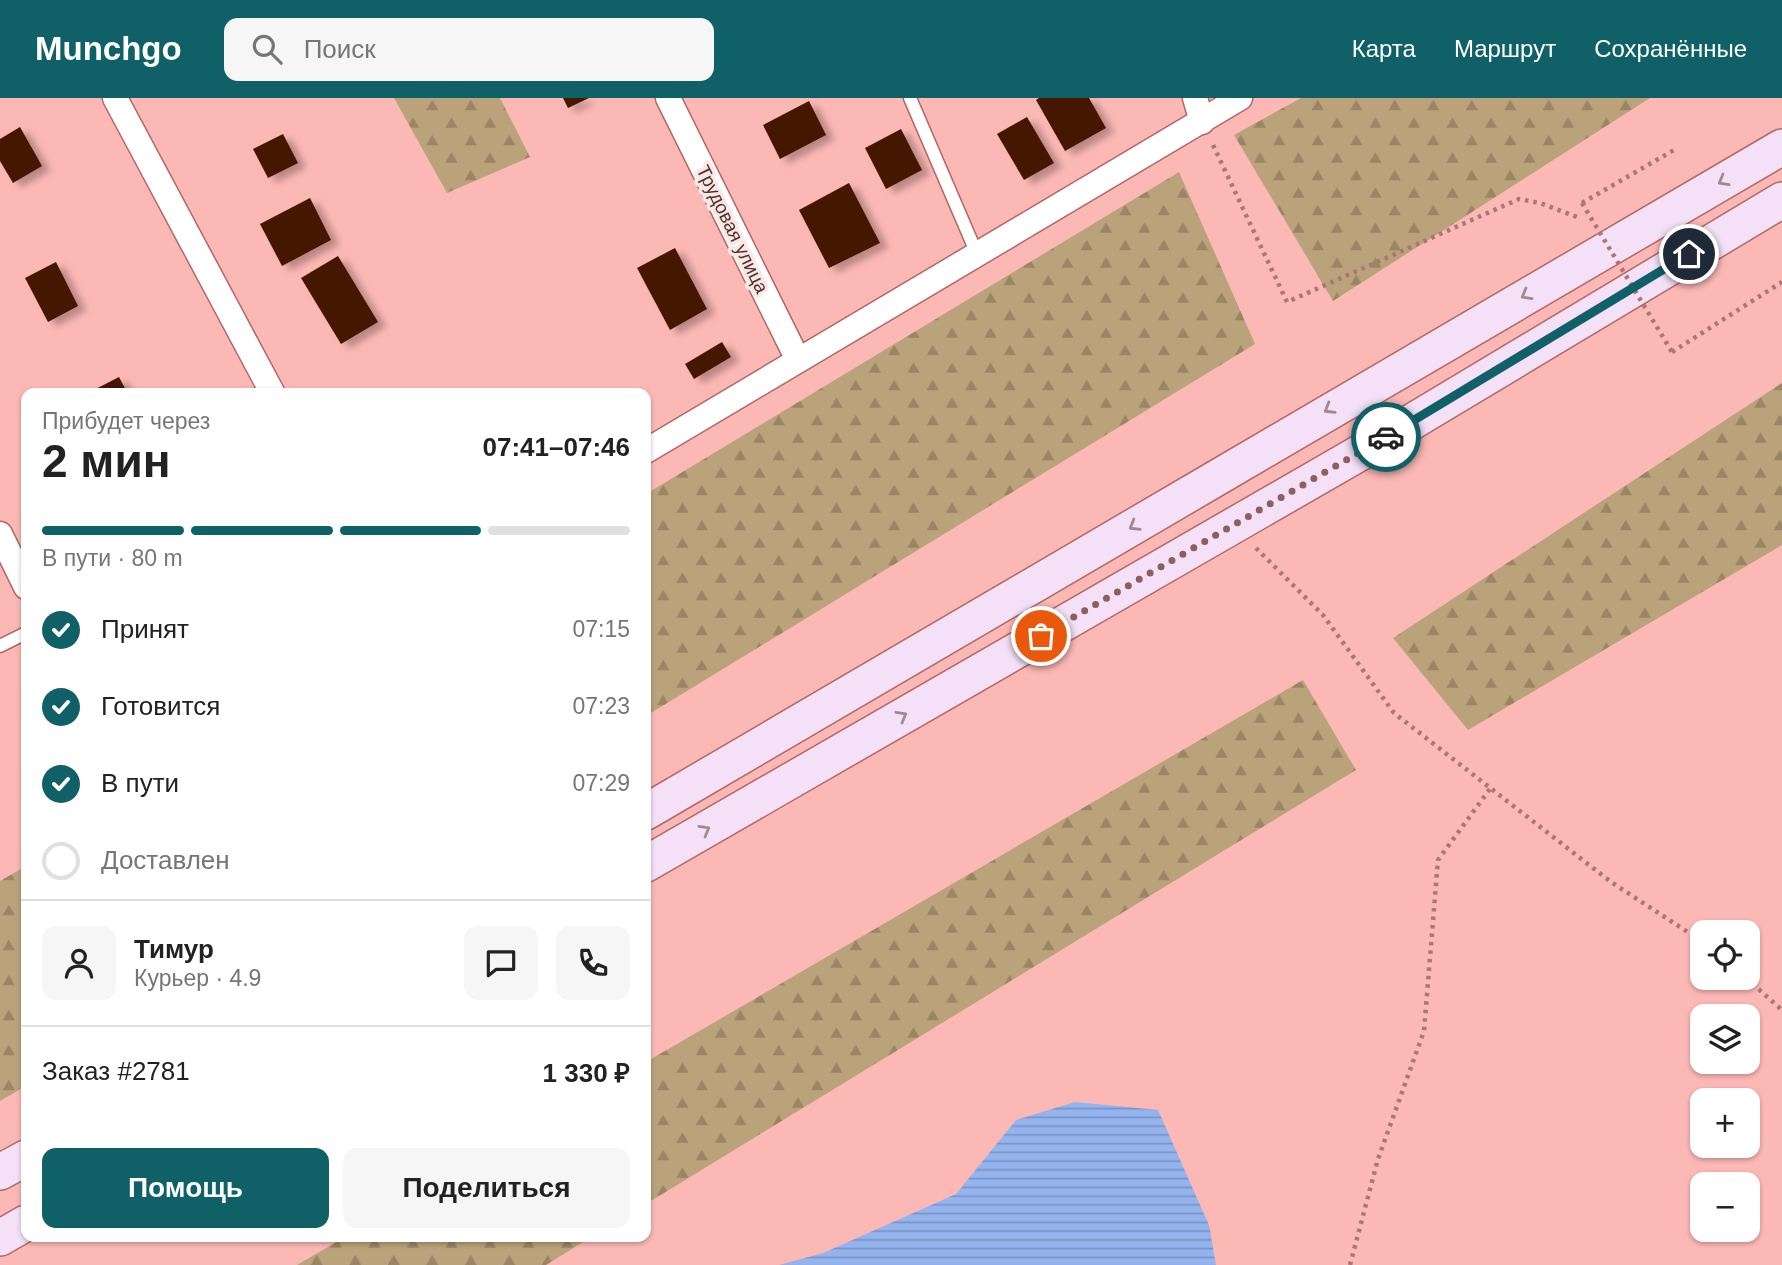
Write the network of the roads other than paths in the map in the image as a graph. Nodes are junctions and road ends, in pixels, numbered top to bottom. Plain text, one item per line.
1 (115, 98) edge
2 (668, 98) edge
3 (910, 98) edge
4 (1195, 98) edge
5 (1240, 98) edge
6 (1202, 122) junction
7 (1782, 147) edge
8 (1782, 200) edge
9 (977, 254) junction
10 (798, 360) junction
11 (270, 388) edge
12 (651, 448) edge
13 (0, 534) edge
14 (21, 577) edge
15 (21, 636) edge
16 (0, 646) edge
17 (651, 809) edge
18 (651, 861) edge
19 (21, 1161) edge
20 (0, 1172) edge
21 (21, 1226) edge
22 (0, 1238) edge

1 - 11 street
2 - 10 street, Трудовая улица
3 - 9 lane
4 - 6 street
5 - 6 street
6 - 9 street
7 -> 17 main road
18 -> 8 main road
9 - 10 street
10 - 12 street
13 - 14 street
15 - 16 lane
19 - 20 main road
21 - 22 main road

